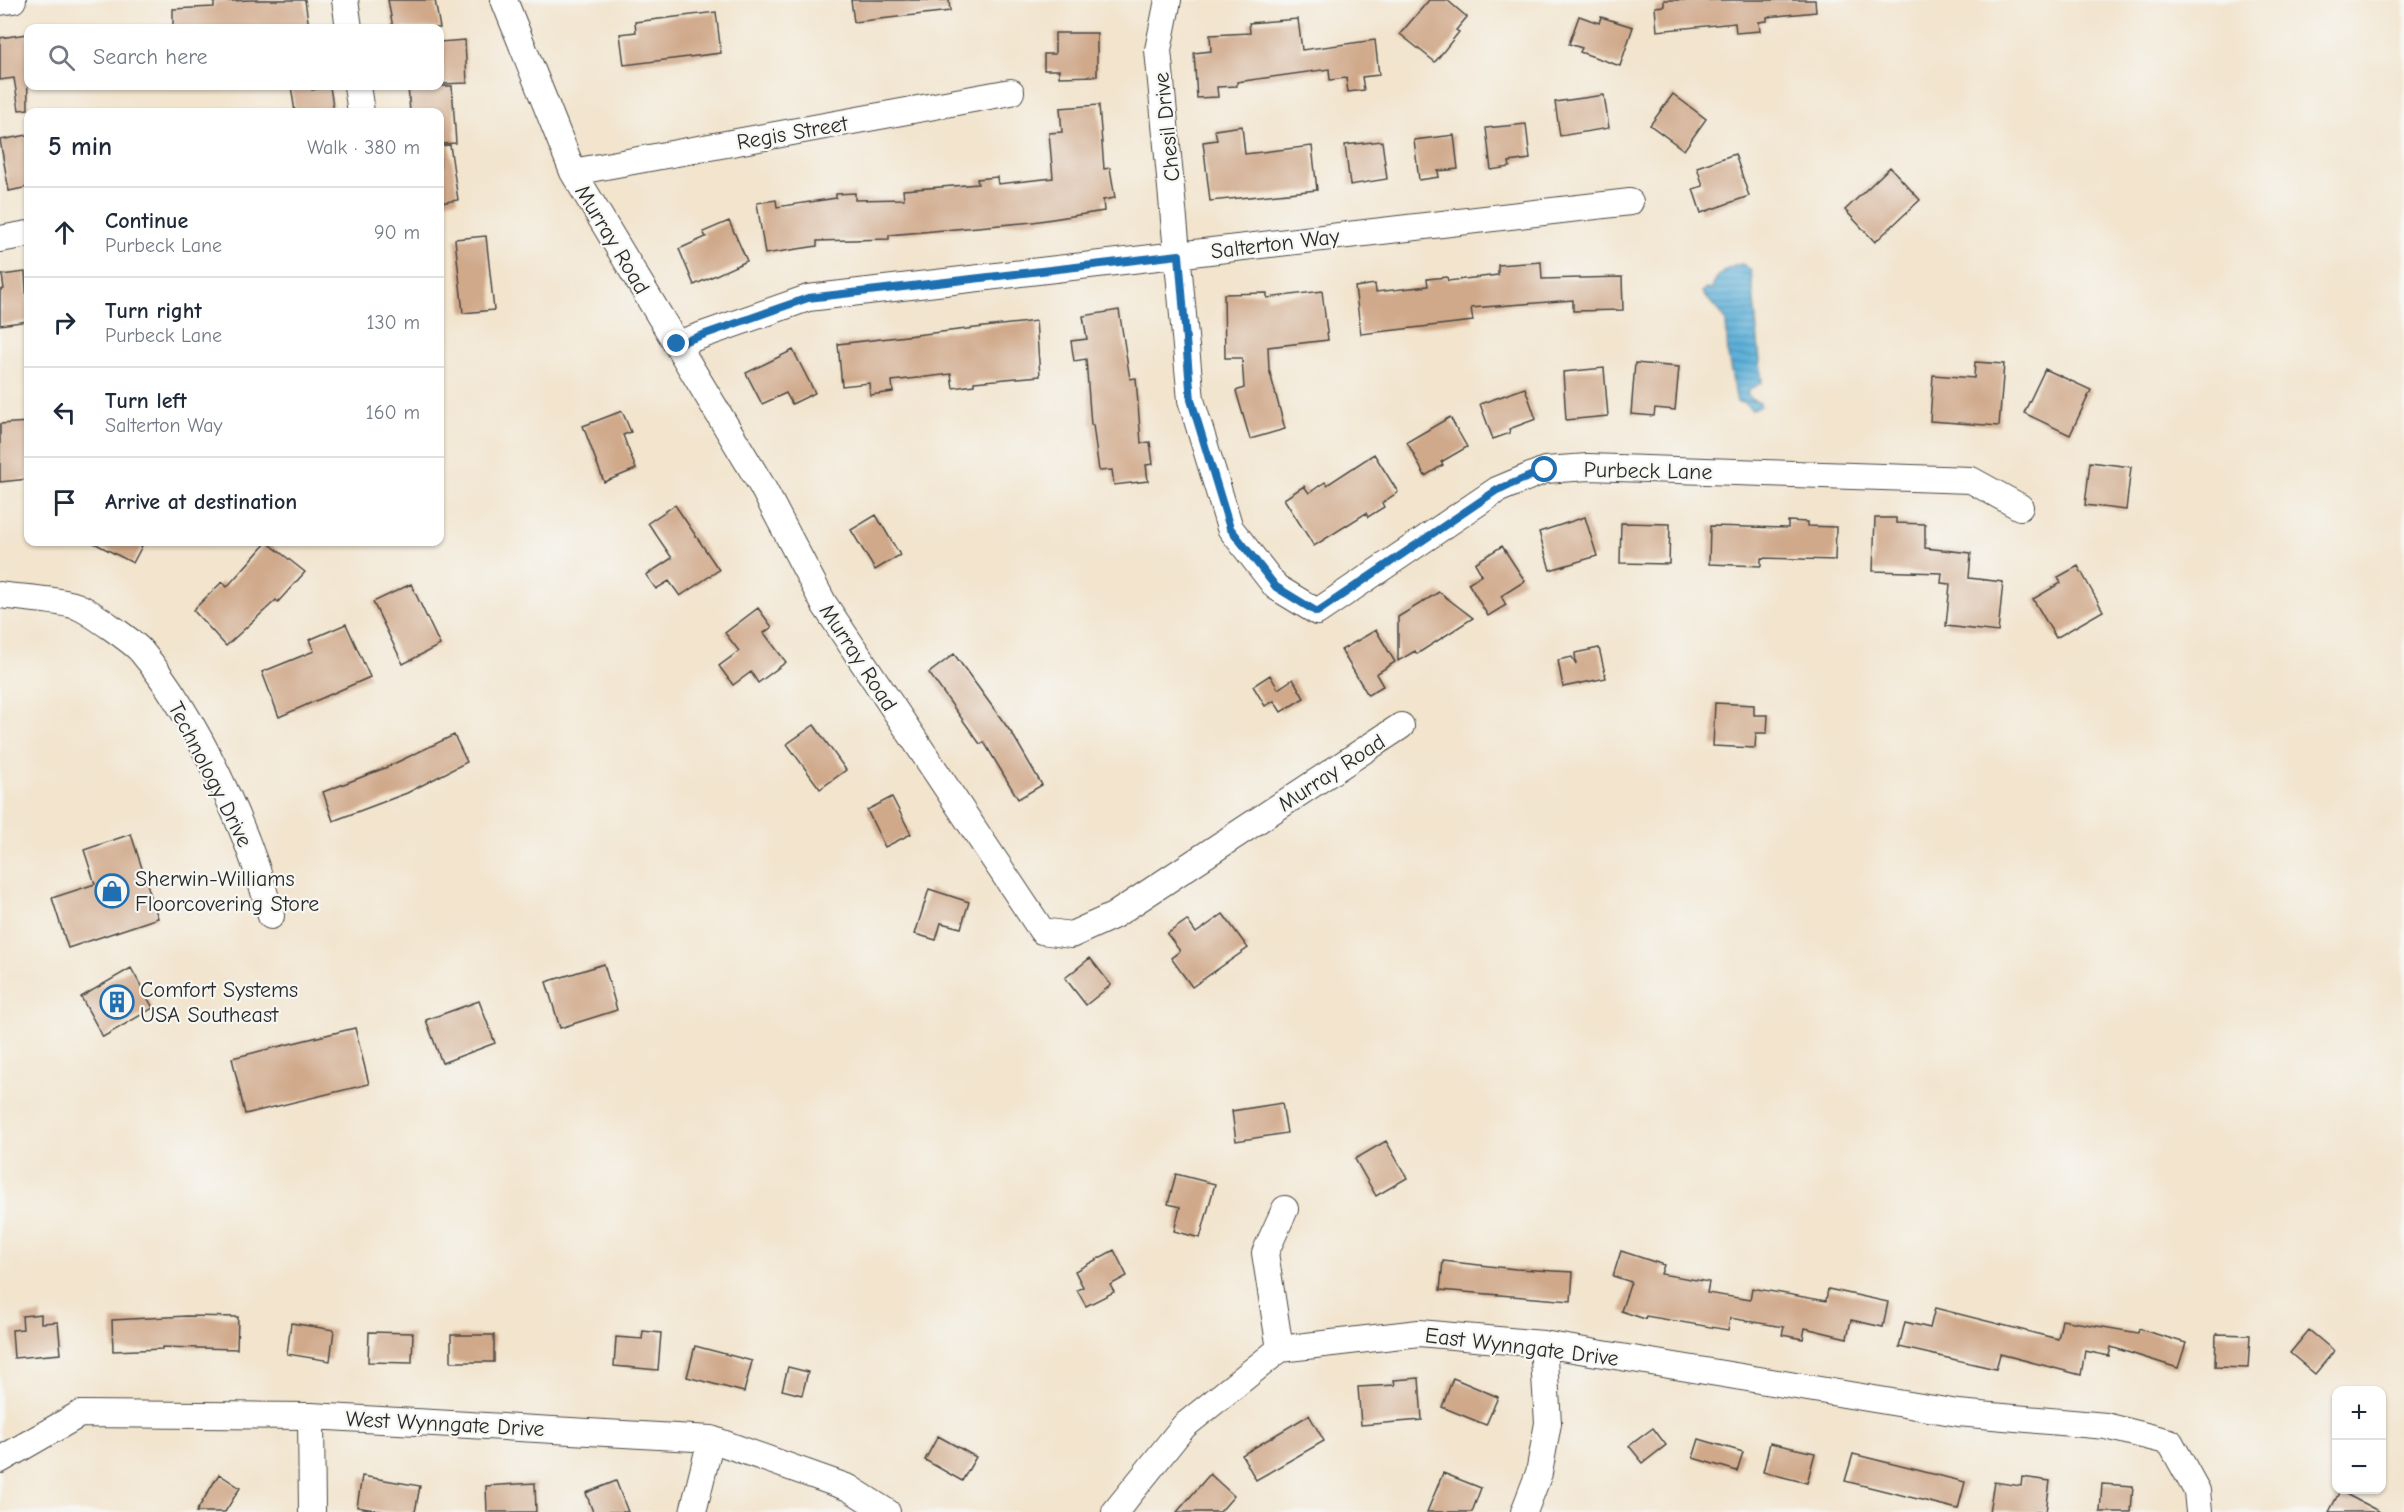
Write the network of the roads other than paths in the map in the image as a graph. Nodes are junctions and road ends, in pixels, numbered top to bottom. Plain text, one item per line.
1 (13, 0) edge
2 (345, 0) edge
3 (504, 0) edge
4 (1168, 0) edge
5 (0, 2) edge
6 (348, 24) edge
7 (358, 90) edge
8 (1011, 92) dead end
9 (361, 108) edge
10 (573, 172) junction
11 (1630, 202) dead end
12 (24, 235) edge
13 (0, 239) edge
14 (1179, 255) junction
15 (677, 344) junction
16 (2020, 507) dead end
17 (0, 595) edge
18 (1401, 726) dead end
19 (271, 916) dead end
20 (1285, 1209) dead end
21 (1543, 1344) junction
22 (1280, 1349) junction
23 (311, 1416) junction
24 (711, 1439) junction
25 (0, 1460) edge
26 (312, 1512) edge
27 (693, 1512) edge
28 (886, 1512) edge
29 (1116, 1512) edge
30 (1524, 1512) edge
31 (2199, 1512) edge

1 - 5 street
2 - 6 street
3 - 10 street, Murray Road
4 - 14 street, Chesil Drive
7 - 9 street
8 - 10 street, Regis Street
10 - 15 street, Murray Road
11 - 14 street, Salterton Way
12 - 13 street
14 - 15 street, Salterton Way
14 - 16 street, Purbeck Lane
15 - 18 street, Murray Road
17 - 19 street, Technology Drive
20 - 22 street
21 - 22 street, East Wynngate Drive
21 - 30 street
21 - 31 street, East Wynngate Drive
22 - 29 street
23 - 24 street, West Wynngate Drive
23 - 25 street, West Wynngate Drive
23 - 26 street
24 - 27 street
24 - 28 street, West Wynngate Drive

